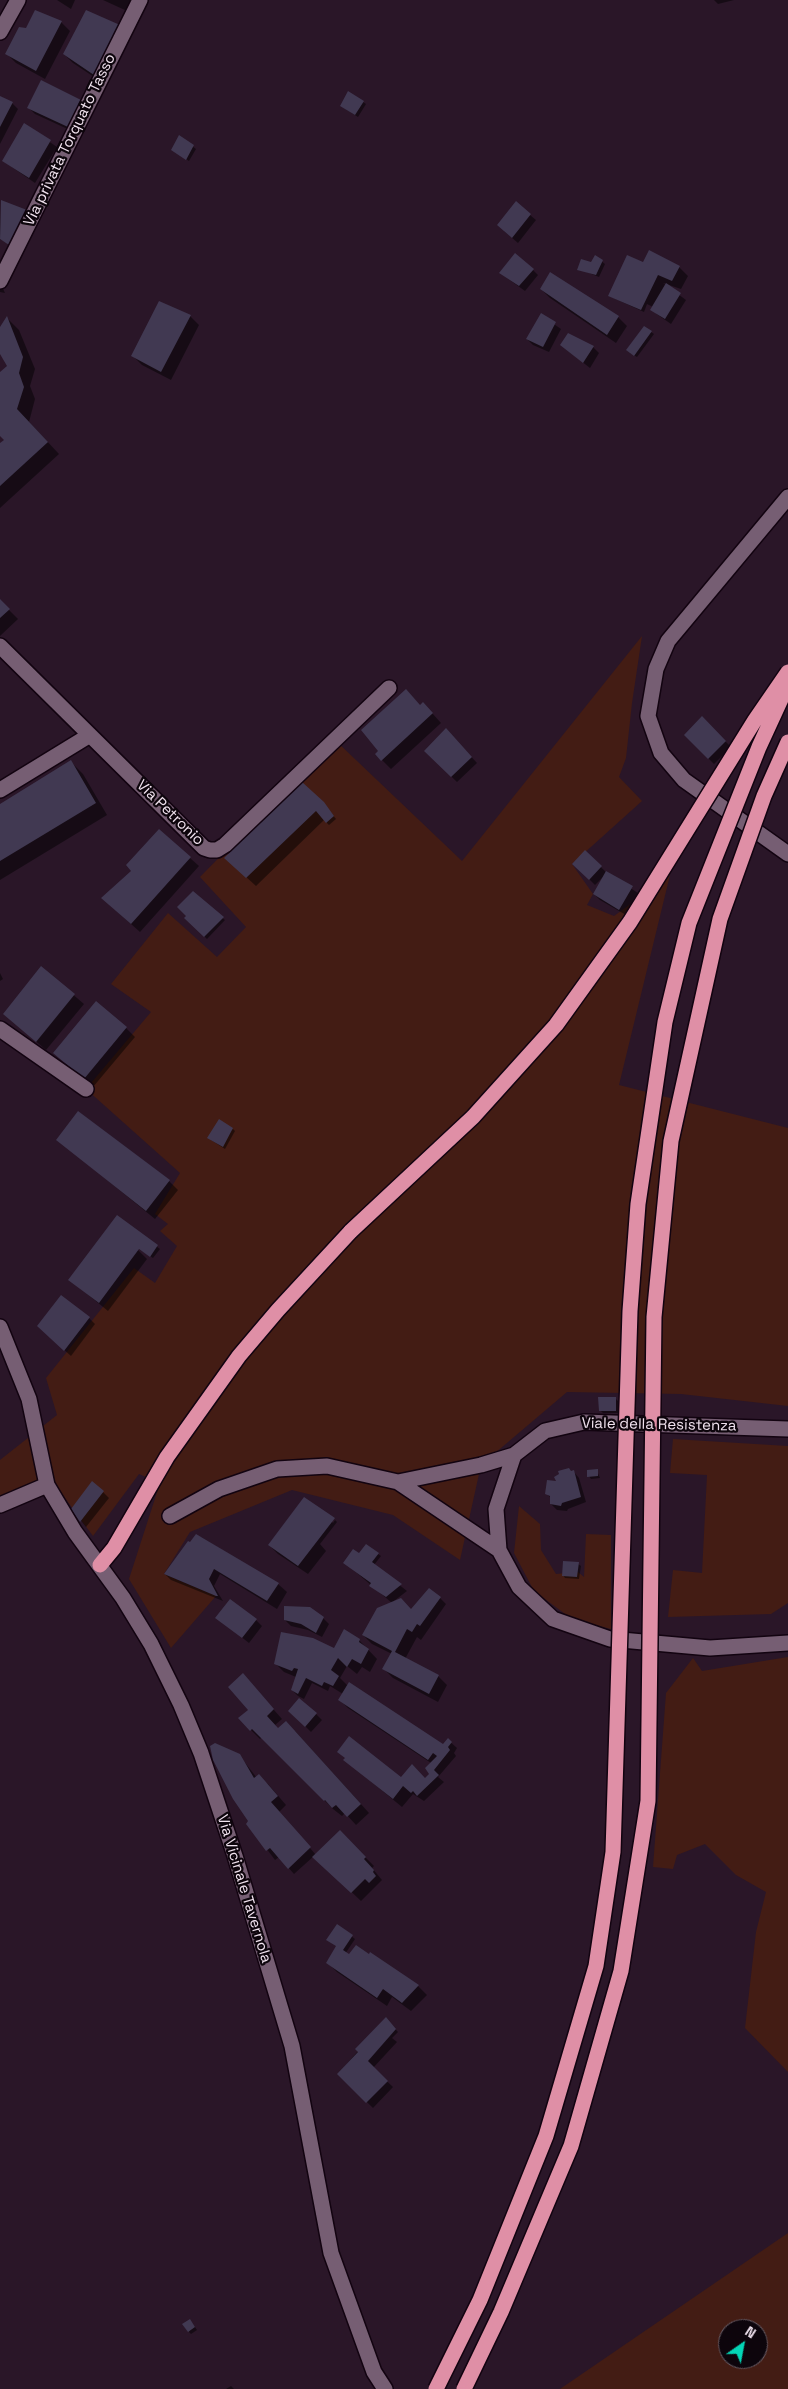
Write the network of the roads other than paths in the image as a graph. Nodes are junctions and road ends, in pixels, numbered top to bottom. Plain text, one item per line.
1 (18, 0) edge
2 (140, 0) edge
3 (0, 32) edge
4 (0, 281) edge
5 (788, 497) edge
6 (0, 646) edge
7 (788, 672) edge
8 (788, 684) edge
9 (389, 688) dead end
10 (90, 735) junction
11 (788, 742) edge
12 (0, 790) edge
13 (788, 854) edge
14 (0, 1029) edge
15 (86, 1089) dead end
16 (0, 1327) edge
17 (788, 1429) edge
18 (514, 1455) junction
19 (398, 1482) junction
20 (47, 1485) junction
21 (0, 1505) edge
22 (170, 1516) dead end
23 (499, 1550) junction
24 (100, 1565) junction
25 (788, 1643) edge
26 (384, 2389) edge
27 (436, 2389) edge
28 (464, 2389) edge

1 - 3 street
2 - 4 street, Via privata Torquato Tasso
5 - 13 street
6 - 10 street, Via Petronio
7 - 24 highway, bridge
8 - 27 highway, bridge
9 - 10 street, Via Petronio
10 - 12 street
11 - 28 highway, bridge
14 - 15 street
16 - 20 street, Via Vicinale Tavernola
17 - 18 street, Viale della Resistenza
18 - 19 street
18 - 23 street
19 - 22 street
19 - 23 street
20 - 21 street
20 - 24 street, Via Vicinale Tavernola
23 - 25 street
24 - 26 street, Via Vicinale Tavernola

